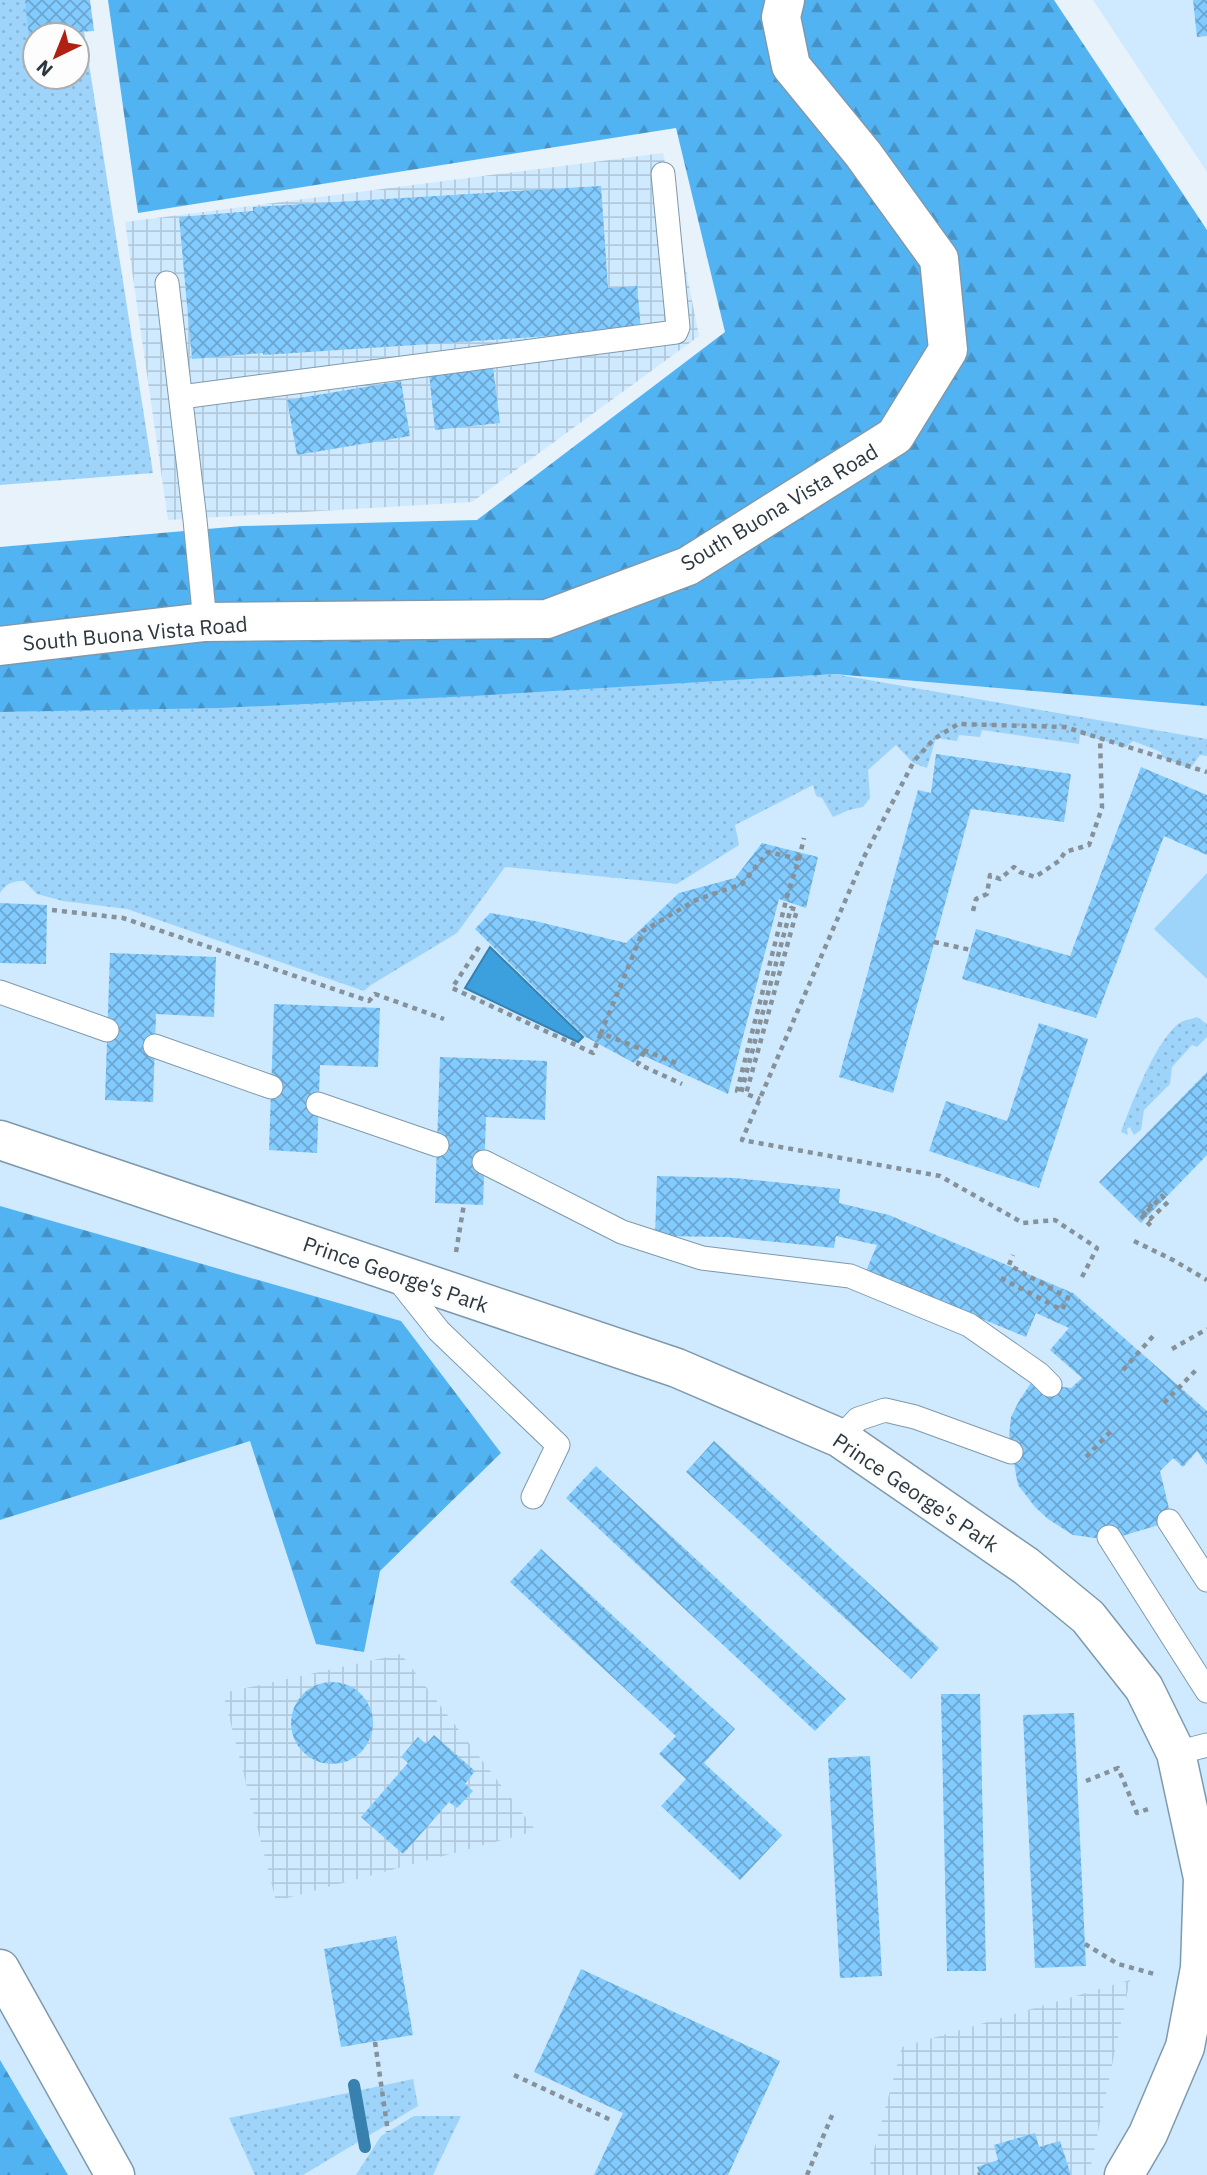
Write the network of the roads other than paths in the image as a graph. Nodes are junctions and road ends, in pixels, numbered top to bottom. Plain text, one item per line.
1 (786, 0) edge
2 (663, 174) dead end
3 (167, 283) dead end
4 (181, 397) junction
5 (205, 622) junction
6 (0, 646) edge
7 (0, 992) edge
8 (107, 1030) dead end
9 (155, 1046) dead end
10 (271, 1087) dead end
11 (318, 1104) dead end
12 (0, 1140) edge
13 (437, 1145) dead end
14 (484, 1162) dead end
15 (394, 1274) junction
16 (1050, 1385) dead end
17 (840, 1437) junction
18 (1011, 1452) dead end
19 (533, 1497) dead end
20 (1170, 1521) dead end
21 (1109, 1537) dead end
22 (1207, 1580) edge
23 (1207, 1691) edge
24 (1192, 1749) edge
25 (0, 1969) edge
26 (115, 2175) edge
27 (1124, 2175) edge

1 - 5 street, South Buona Vista Road
2 - 4 lane
3 - 4 lane
4 - 5 lane
5 - 6 street, South Buona Vista Road
7 - 8 lane
9 - 10 lane
11 - 13 lane
12 - 15 street, Prince George's Park
14 - 16 lane
15 - 17 street, Prince George's Park
15 - 19 lane
17 - 18 lane
17 - 24 street, Prince George's Park
20 - 22 lane
21 - 23 lane
24 - 27 street, Prince George's Park
25 - 26 street

